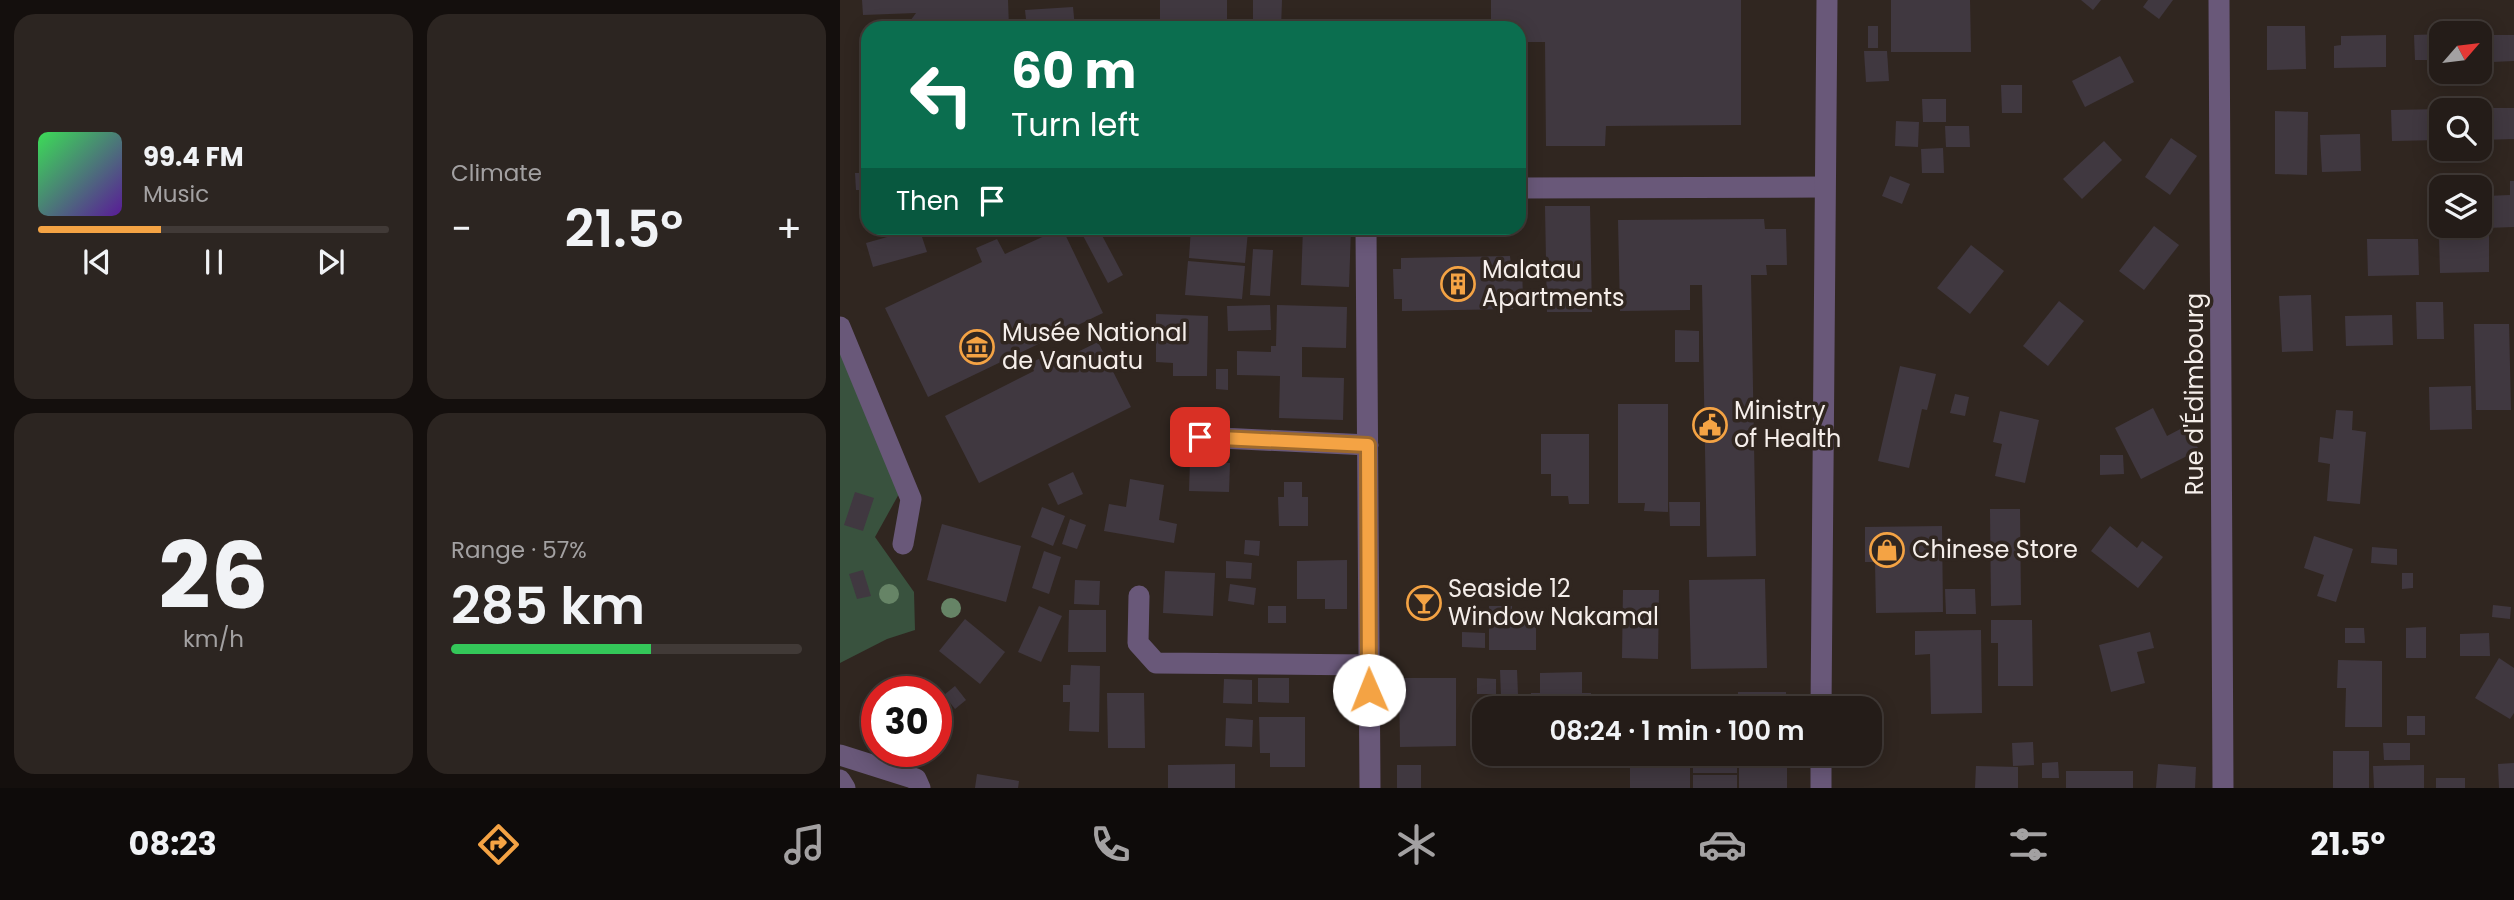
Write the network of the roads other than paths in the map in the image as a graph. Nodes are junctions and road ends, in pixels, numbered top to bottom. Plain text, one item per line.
1 (2220, 0) edge
2 (1826, 3) edge
3 (1824, 187) junction
4 (1526, 188) edge
5 (1366, 235) edge
6 (840, 327) edge
7 (1200, 437) dead end
8 (1368, 445) junction
9 (903, 544) dead end
10 (1139, 596) dead end
11 (1368, 665) junction
12 (1821, 696) edge
13 (840, 755) edge
14 (1821, 766) edge
15 (840, 780) edge
16 (845, 788) edge
17 (920, 788) edge
18 (1370, 788) edge
19 (1821, 788) edge
20 (2222, 788) edge

1 - 20 street, Rue d'Édimbourg
2 - 3 street
3 - 4 street
3 - 12 street
5 - 8 street
6 - 9 street
7 - 8 street
8 - 11 street
10 - 11 street
11 - 18 street
13 - 17 street
14 - 19 street
15 - 16 street

